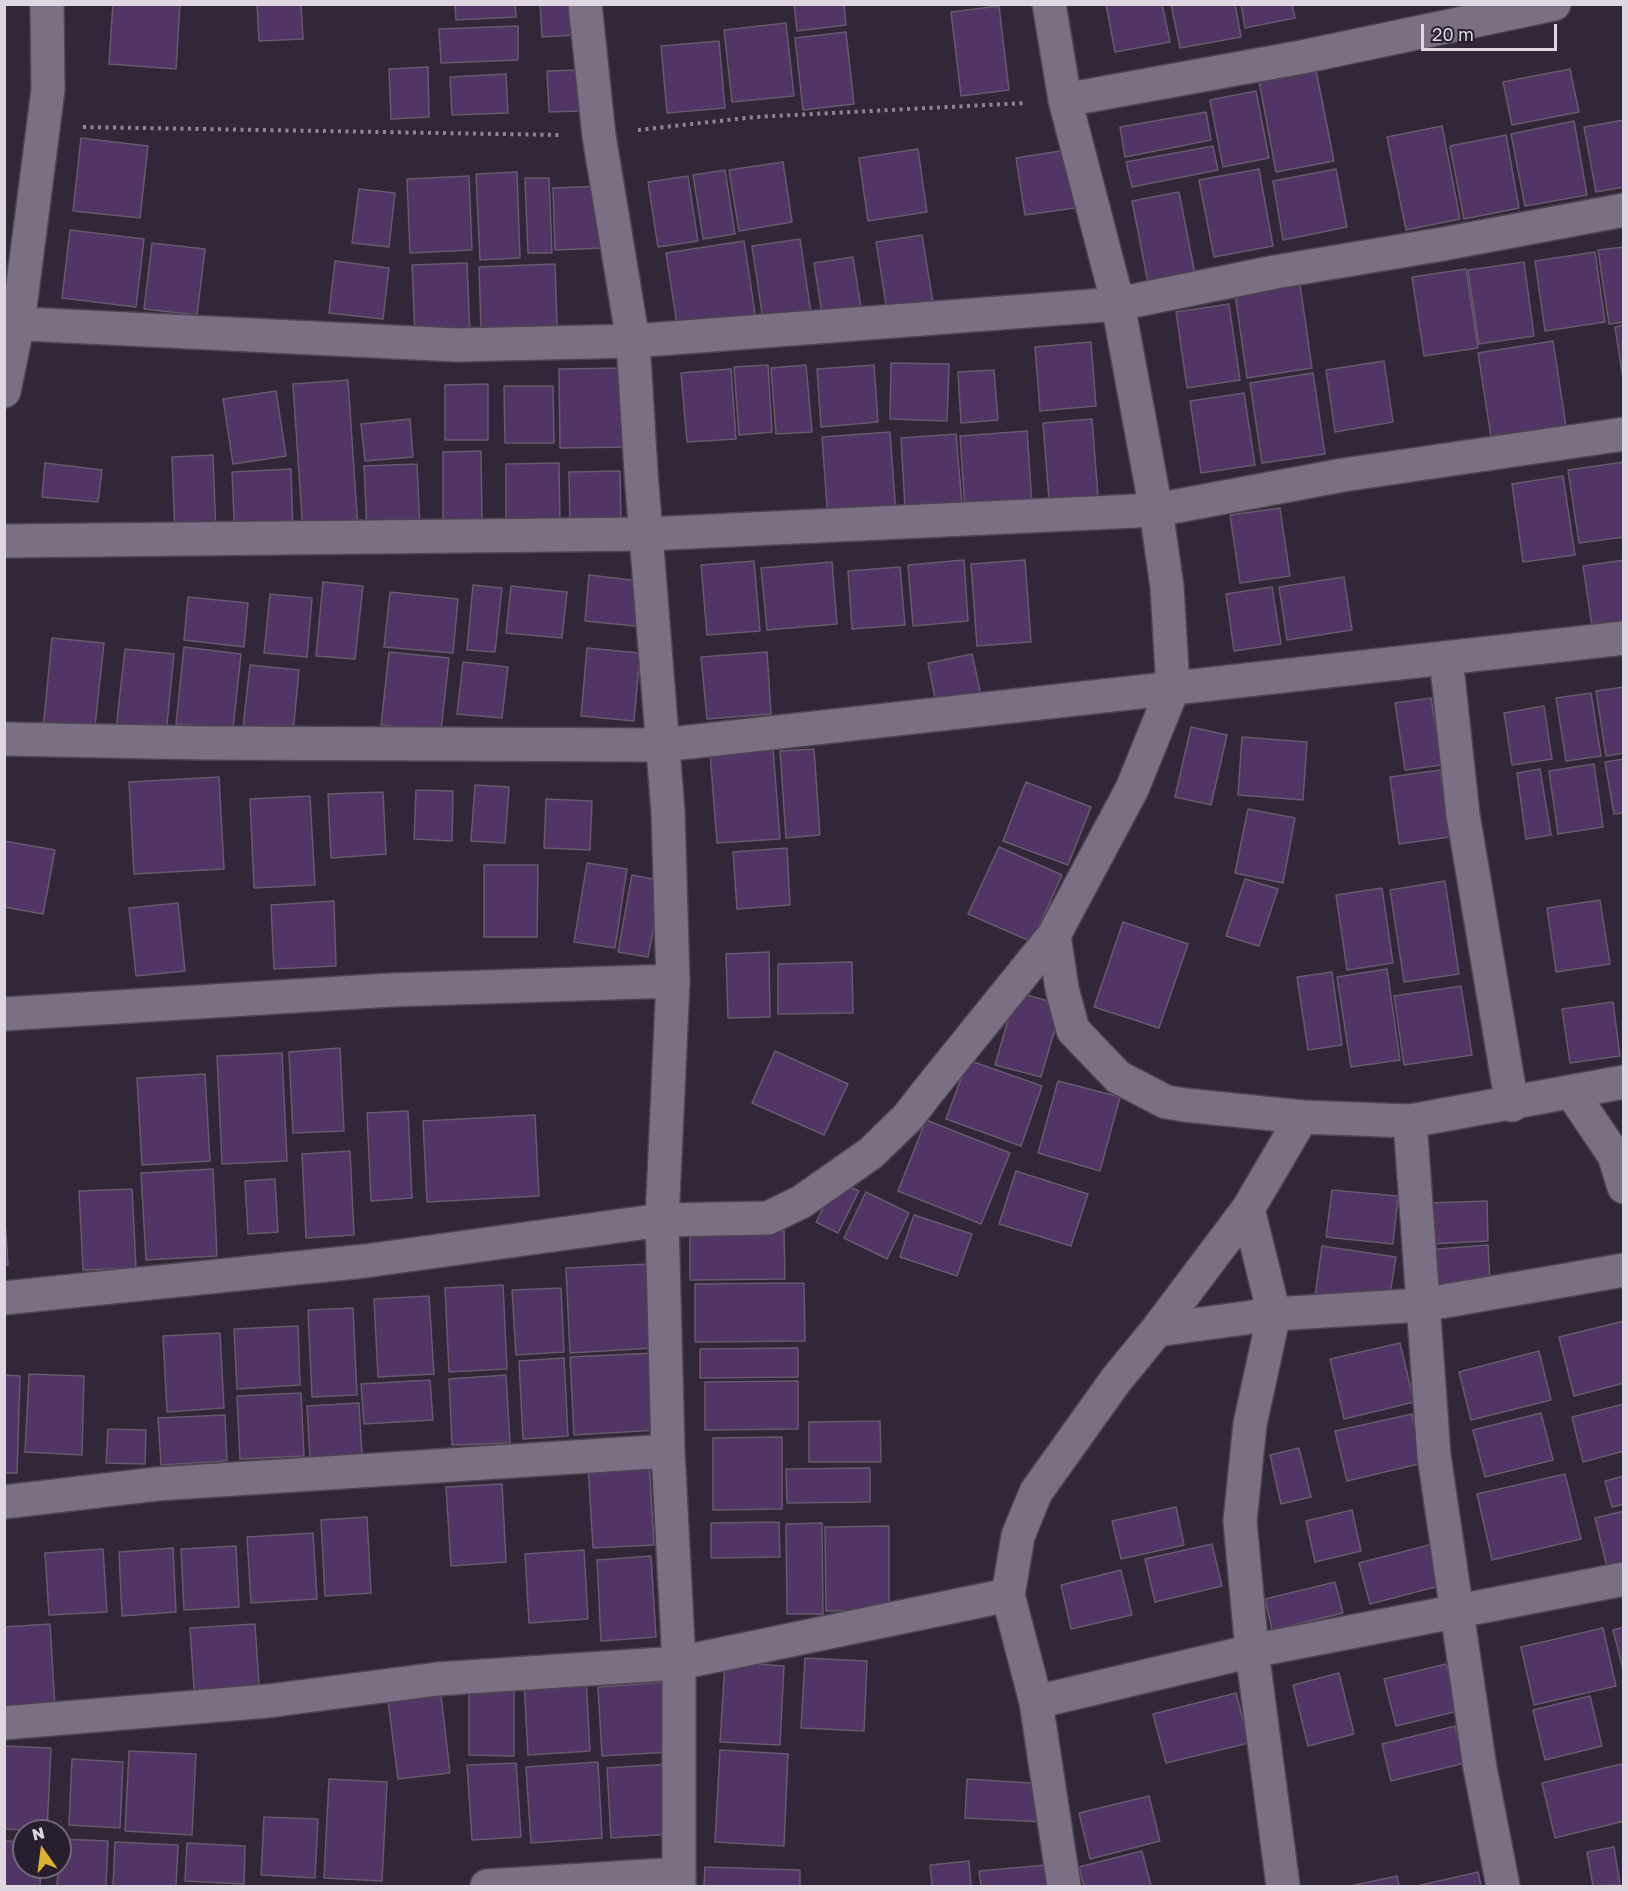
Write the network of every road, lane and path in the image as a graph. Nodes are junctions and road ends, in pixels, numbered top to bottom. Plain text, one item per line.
1 (47, 4) edge
2 (585, 4) edge
3 (1049, 4) edge
4 (1554, 4) edge
5 (1065, 100) junction
6 (44, 127) junction
7 (599, 136) junction
8 (1623, 210) edge
9 (1118, 304) junction
10 (11, 323) edge
11 (633, 341) junction
12 (4, 391) edge
13 (1623, 434) edge
14 (1156, 510) junction
15 (647, 534) junction
16 (4, 541) edge
17 (1623, 638) edge
18 (1446, 658) junction
19 (1173, 688) junction
20 (4, 739) edge
21 (662, 745) junction
22 (1054, 935) junction
23 (674, 981) junction
24 (4, 1014) edge
25 (1623, 1082) edge
26 (1572, 1094) junction
27 (1512, 1104) junction
28 (1302, 1117) junction
29 (1410, 1121) junction
30 (1623, 1188) edge
31 (1248, 1209) junction
32 (662, 1220) junction
33 (1623, 1270) edge
34 (4, 1298) edge
35 (1422, 1305) junction
36 (1274, 1314) junction
37 (1157, 1330) junction
38 (668, 1451) junction
39 (4, 1502) edge
40 (1623, 1579) edge
41 (1008, 1596) junction
42 (1456, 1611) junction
43 (1252, 1651) junction
44 (679, 1663) junction
45 (1036, 1702) junction
46 (4, 1723) edge
47 (679, 1880) edge
48 (487, 1887) edge
49 (1064, 1887) edge
50 (1283, 1887) edge
51 (1503, 1887) edge

1 - 6 street
2 - 7 street
3 - 5 street
4 - 5 street
5 - 7 path
5 - 9 street
6 - 7 path
6 - 10 street
7 - 11 street
8 - 9 street
9 - 11 street
9 - 14 street
10 - 11 street
10 - 12 street
11 - 15 street
13 - 14 street
14 - 15 street
14 - 19 street
15 - 16 street
15 - 21 street
17 - 18 street
18 - 19 street
18 - 27 street
19 - 21 street
19 - 22 street
20 - 21 street
21 - 23 street
22 - 28 street
22 - 32 street
23 - 24 street
23 - 32 street
25 - 26 street
26 - 27 street
26 - 30 street
27 - 29 street
28 - 29 street
28 - 31 street
29 - 35 street
31 - 36 street
31 - 37 street
32 - 34 street
32 - 38 street
33 - 35 street
35 - 36 street
35 - 42 street
36 - 37 street
36 - 43 street
37 - 41 street
38 - 39 street
38 - 44 street
40 - 42 street
41 - 44 street
41 - 45 street
42 - 43 street
42 - 51 street
43 - 45 street
43 - 50 street
44 - 46 street
44 - 47 street
45 - 49 street
47 - 48 street

